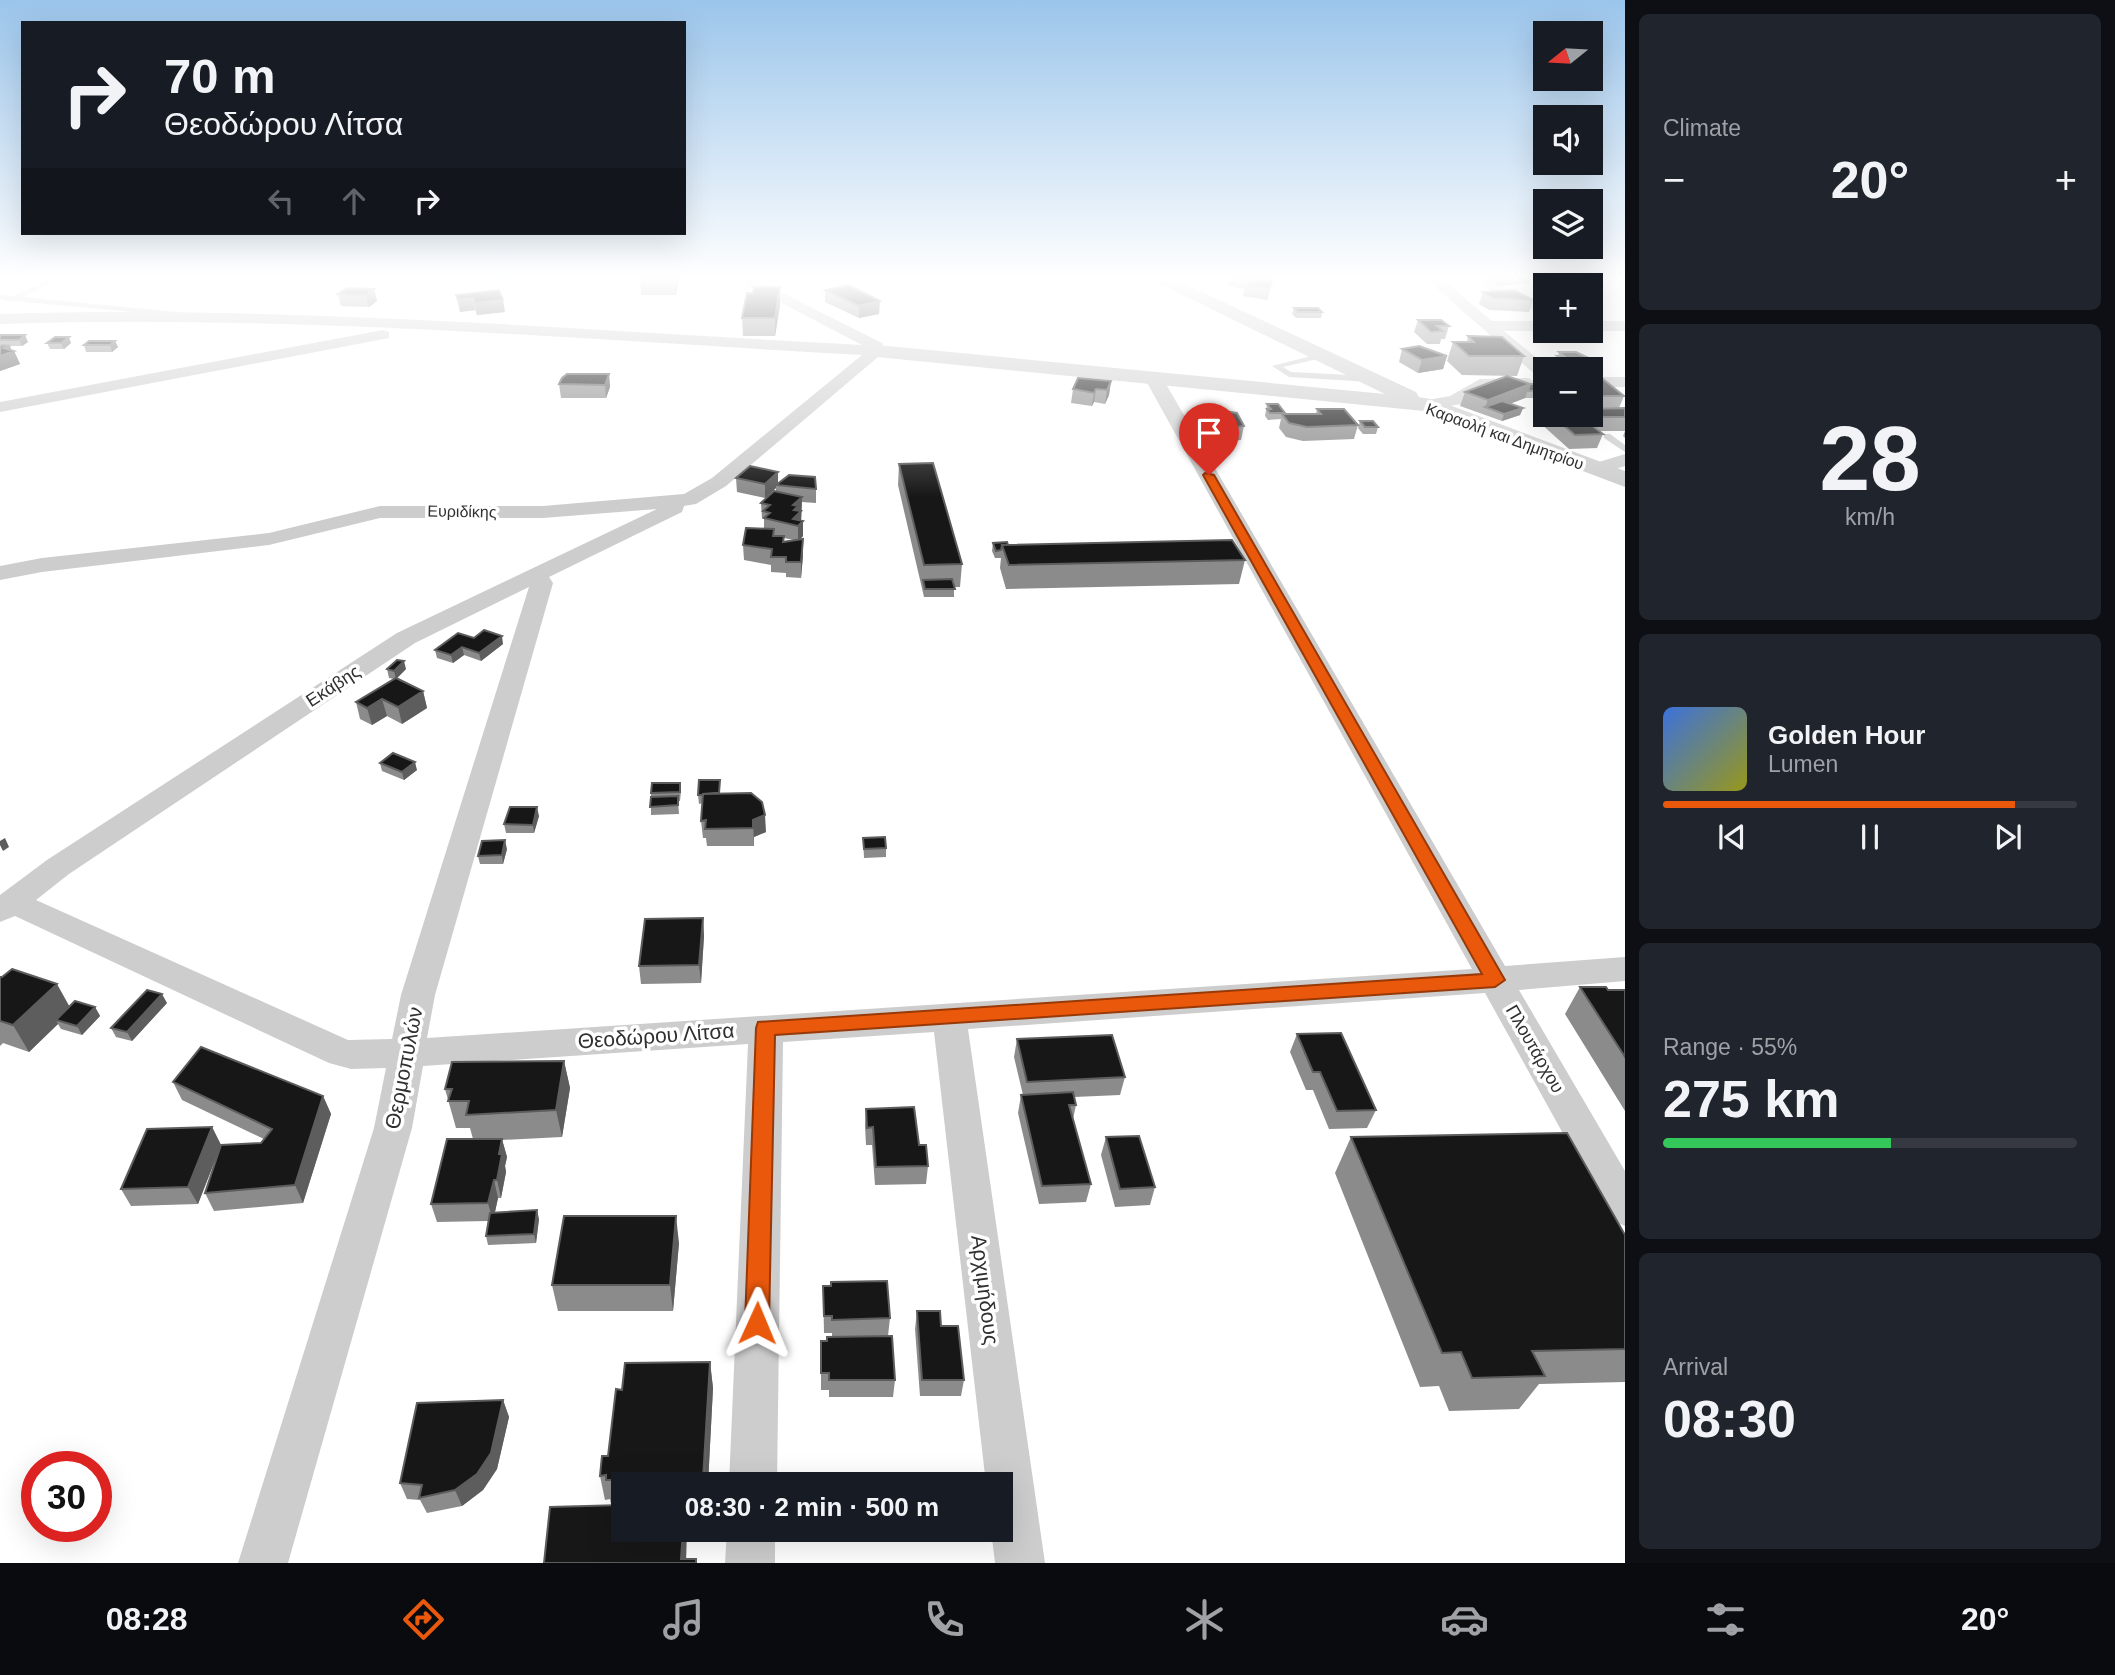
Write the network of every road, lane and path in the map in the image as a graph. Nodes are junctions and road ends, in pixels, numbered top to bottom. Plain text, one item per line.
1 (299, 351) edge
2 (877, 351) joint
3 (1314, 351) edge
4 (1518, 351) edge
5 (1323, 355) junction
6 (1533, 364) edge
7 (1154, 379) junction
8 (1372, 379) junction
9 (1603, 382) edge
10 (1625, 382) edge
11 (1533, 383) edge
12 (1427, 405) junction
13 (0, 407) edge
14 (1607, 436) dead end
15 (1625, 449) edge
16 (1625, 460) edge
17 (1596, 469) junction
18 (1625, 480) edge
19 (689, 500) junction
20 (0, 573) edge
21 (536, 575) junction
22 (6, 906) edge
23 (1625, 970) edge
24 (1495, 980) junction
25 (949, 1016) junction
26 (765, 1028) junction
27 (409, 1053) junction
28 (1625, 1208) edge
29 (753, 1472) edge
30 (751, 1542) edge
31 (263, 1563) edge
32 (750, 1563) edge
33 (1020, 1563) edge

1 - 13 street
2 - 7 street, Καραολή και Δημητρίου
2 - 19 street, Ευριδίκης
3 - 5 street
4 - 6 street
5 - 8 street
5 - 8 lane
7 - 12 street, Καραολή και Δημητρίου
7 - 24 street, Πλουτάρχου
8 - 12 street
9 - 10 street
11 - 12 street
12 - 17 street, Καραολή και Δημητρίου
14 - 15 lane
16 - 17 street
17 - 18 street, Καραολή και Δημητρίου
19 - 20 street, Ευριδίκης
19 - 21 street, Εκάβης
21 - 22 street, Εκάβης
21 - 27 street, Θερμοπυλών
22 - 27 street, Θεοδώρου Λίτσα
23 - 24 street, Θεοδώρου Λίτσα
24 - 25 street, Θεοδώρου Λίτσα
24 - 28 street, Πλουτάρχου
25 - 26 street, Θεοδώρου Λίτσα
25 - 33 street, Αρχιμήδους
26 - 27 street, Θεοδώρου Λίτσα
26 - 29 street
27 - 31 street, Θερμοπυλών
30 - 32 street

